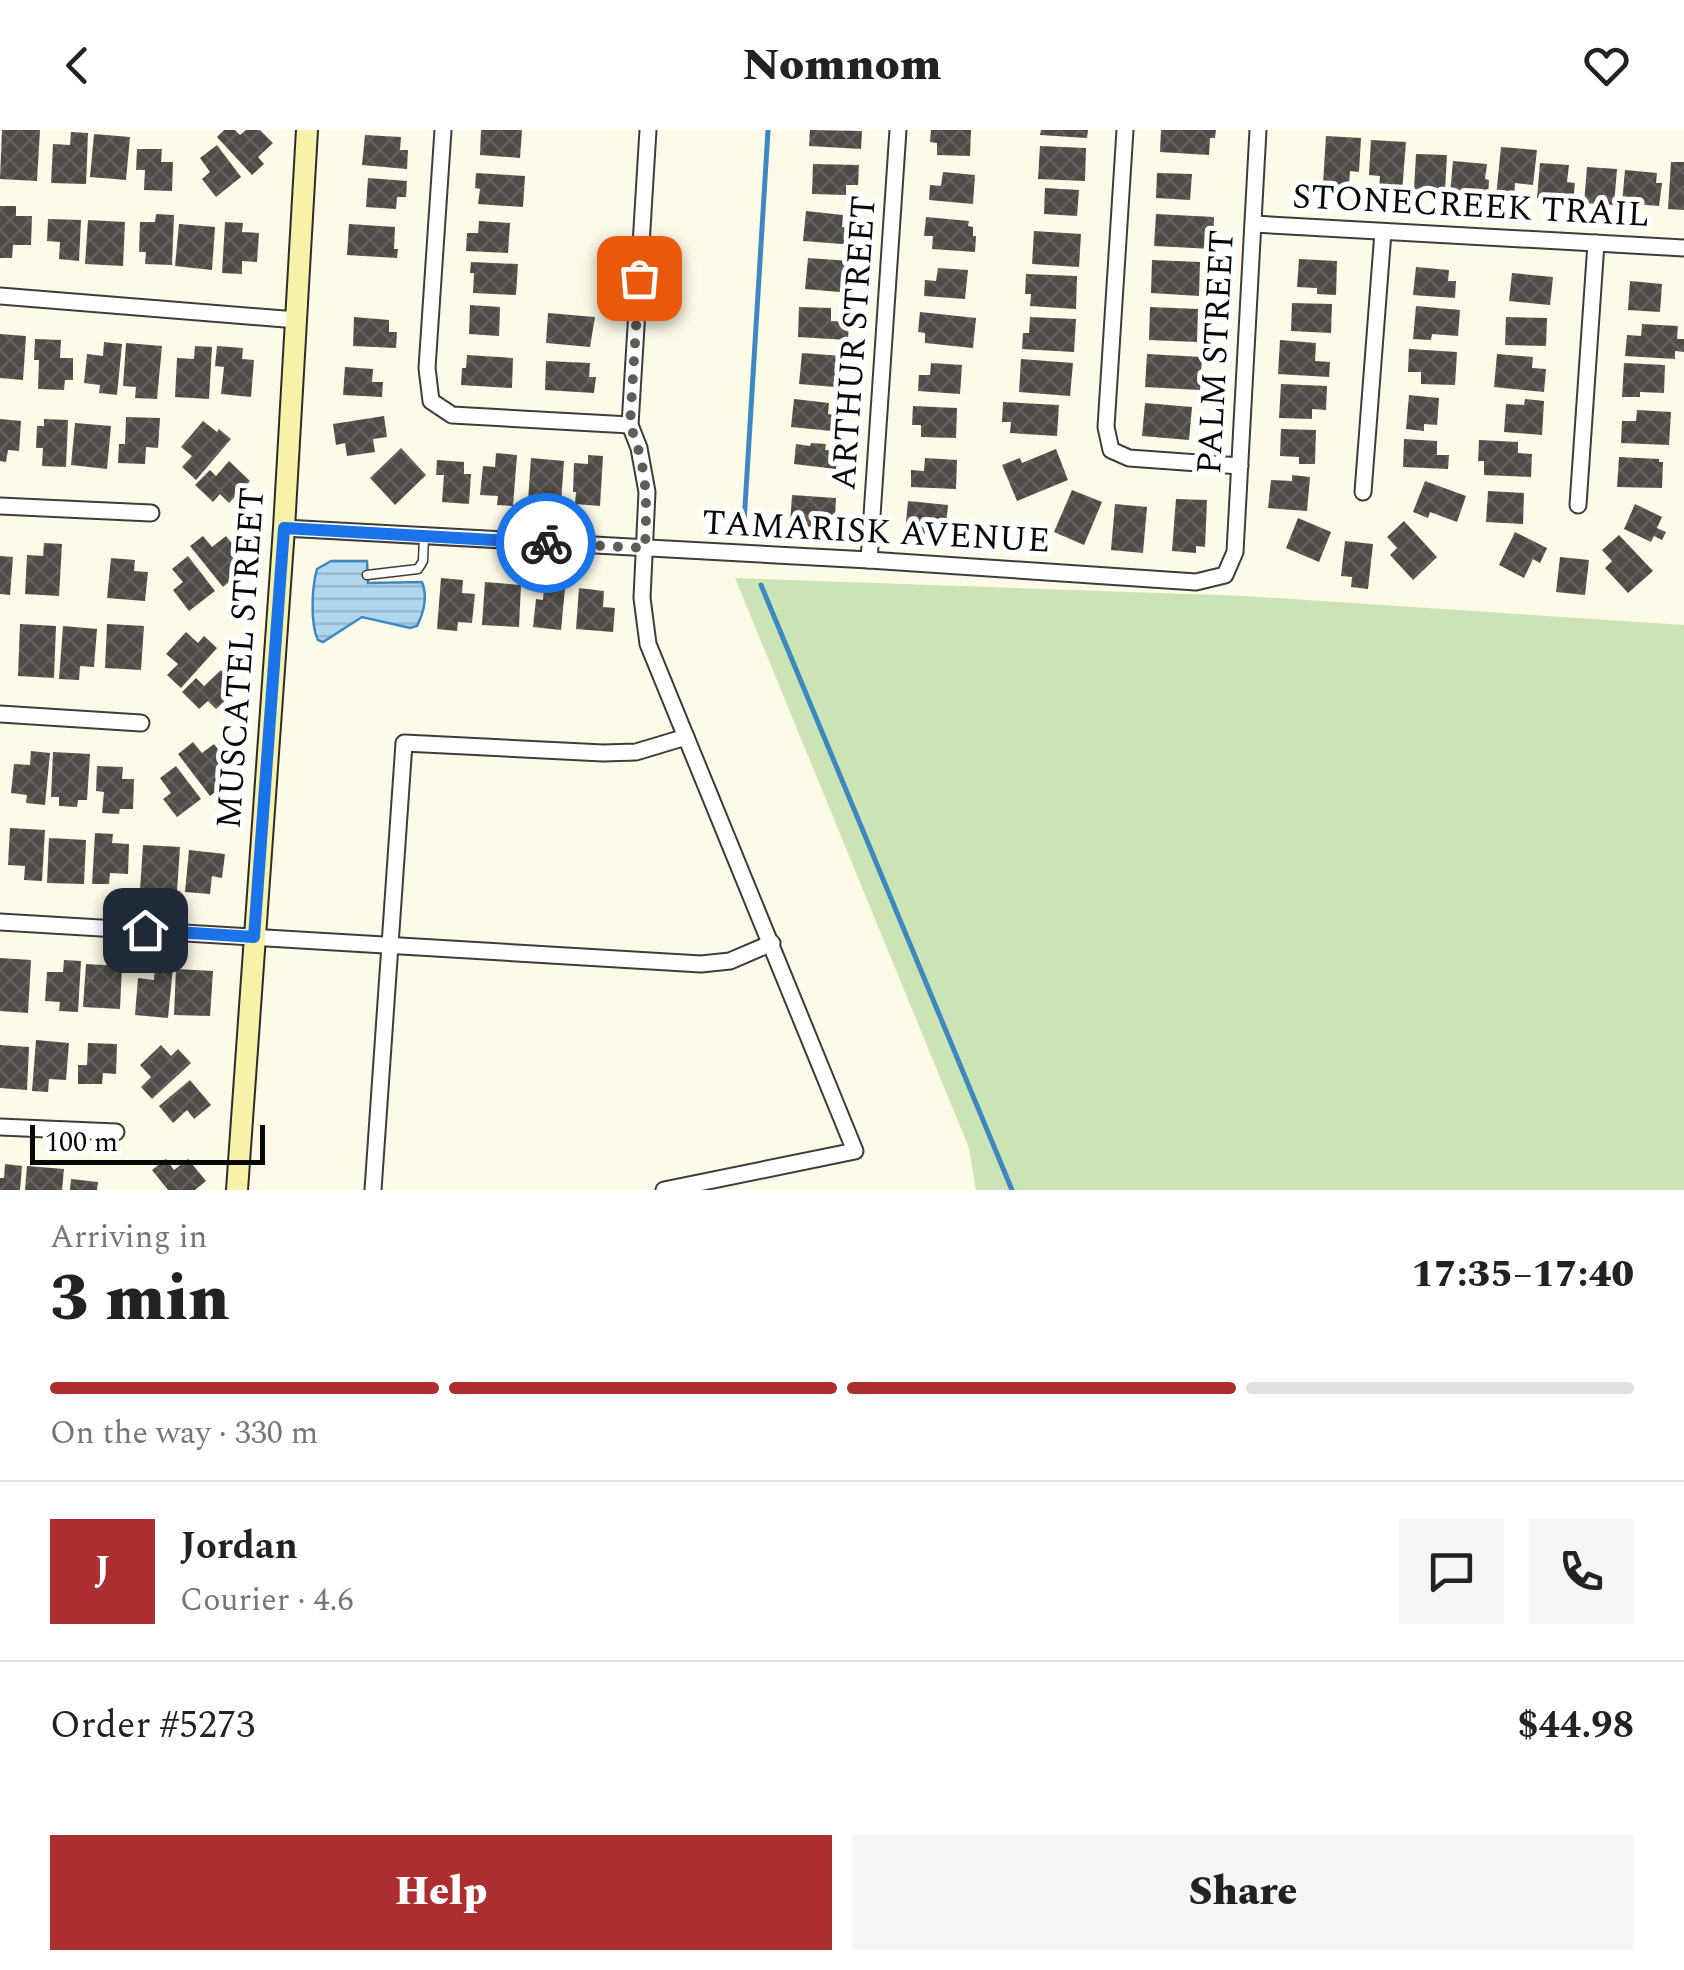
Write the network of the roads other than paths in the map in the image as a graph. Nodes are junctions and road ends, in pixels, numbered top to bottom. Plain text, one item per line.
1 (308, 130) edge
2 (443, 130) edge
3 (648, 130) edge
4 (898, 130) edge
5 (1125, 130) edge
6 (1258, 130) edge
7 (1254, 224) junction
8 (1383, 232) junction
9 (1596, 243) junction
10 (1684, 248) edge
11 (0, 296) edge
12 (297, 320) junction
13 (630, 425) junction
14 (1240, 466) junction
15 (1363, 492) dead end
16 (1578, 505) dead end
17 (0, 506) edge
18 (151, 514) dead end
19 (284, 528) junction
20 (424, 536) junction
21 (645, 548) junction
22 (868, 560) junction
23 (367, 575) dead end
24 (1225, 575) joint
25 (0, 714) edge
26 (142, 723) dead end
27 (686, 737) junction
28 (0, 922) edge
29 (254, 937) junction
30 (772, 944) junction
31 (389, 946) junction
32 (0, 1127) edge
33 (116, 1132) dead end
34 (237, 1190) edge
35 (373, 1190) edge
36 (664, 1190) edge

1 - 12 street, MUSCATEL STREET
2 - 13 street
3 - 13 street
4 - 22 street, ARTHUR STREET
5 - 14 street
6 - 7 street, PALM STREET
7 - 8 street, STONECREEK TRAIL
7 - 14 street, PALM STREET
8 - 9 street, STONECREEK TRAIL
8 - 15 street
9 - 10 street, STONECREEK TRAIL
9 - 16 street
11 - 12 street
12 - 19 street, MUSCATEL STREET
13 - 21 street
14 - 24 street, PALM STREET
17 - 18 street
19 - 20 street, TAMARISK AVENUE
19 - 29 street, MUSCATEL STREET
20 - 21 street, TAMARISK AVENUE
20 - 23 lane
21 - 22 street, TAMARISK AVENUE
21 - 27 street
22 - 24 street, TAMARISK AVENUE
25 - 26 street
27 - 30 street
27 - 31 street
28 - 29 street
29 - 31 street
29 - 34 street, MUSCATEL STREET
30 - 31 street
30 - 36 street
31 - 35 street
32 - 33 street

